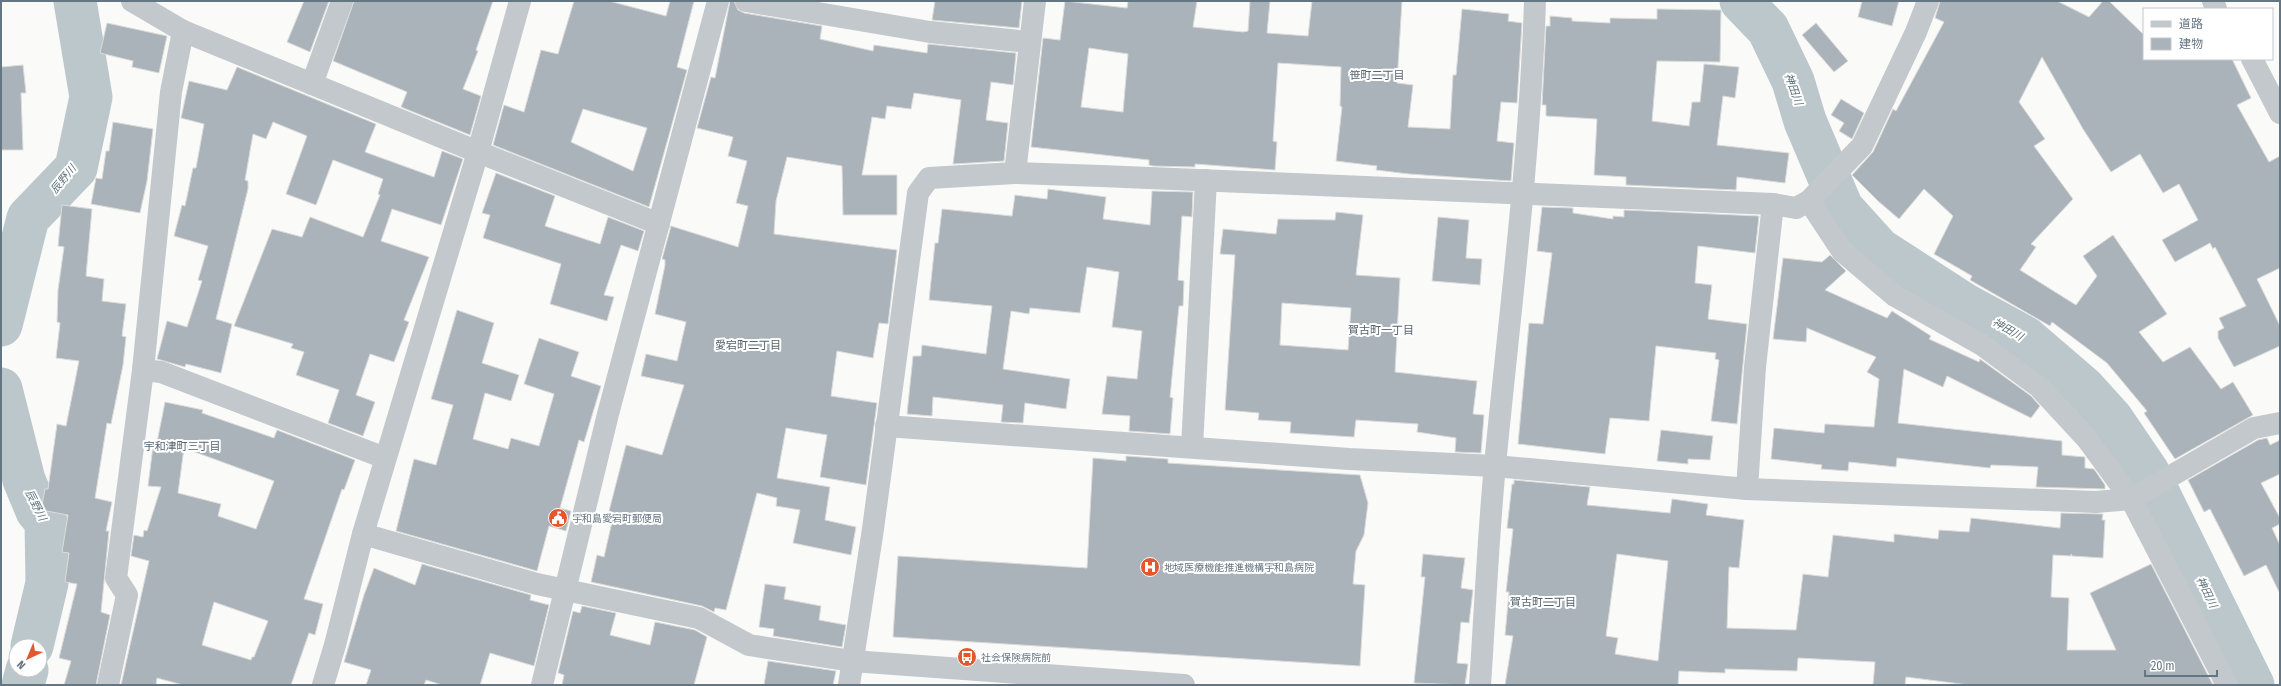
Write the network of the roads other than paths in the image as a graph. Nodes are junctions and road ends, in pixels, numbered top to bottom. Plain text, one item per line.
1 (132, 1) edge
2 (342, 1) edge
3 (520, 1) edge
4 (718, 1) edge
5 (746, 1) edge
6 (1035, 1) edge
7 (1535, 1) edge
8 (1928, 1) edge
9 (183, 31) junction
10 (1030, 42) junction
11 (2253, 60) edge
12 (312, 84) junction
13 (2280, 113) edge
14 (478, 152) junction
15 (1014, 173) junction
16 (1206, 180) junction
17 (1524, 193) junction
18 (1813, 197) junction
19 (1773, 204) junction
20 (659, 224) junction
21 (143, 370) junction
22 (2280, 423) edge
23 (886, 426) junction
24 (1192, 447) junction
25 (386, 458) junction
26 (1495, 466) junction
27 (1747, 489) junction
28 (2137, 496) junction
29 (363, 534) junction
30 (566, 590) junction
31 (852, 661) junction
32 (108, 685) edge
33 (322, 685) edge
34 (542, 685) edge
35 (849, 685) edge
36 (1184, 685) edge
37 (1480, 685) edge
38 (2227, 685) edge

1 - 9 street
2 - 12 street
3 - 14 street
4 - 20 street
5 - 10 street
6 - 10 street
7 - 17 street
8 - 18 street
9 - 12 street
9 - 21 street
10 - 15 street
11 - 13 street
12 - 14 street
14 - 20 street
14 - 25 street
15 - 16 street
15 - 23 street
16 - 17 street
16 - 24 street
17 - 19 street
17 - 26 street
18 - 19 street
18 - 28 street
19 - 27 street
20 - 30 street
21 - 25 street
21 - 32 street
22 - 28 street
23 - 24 street
23 - 31 street
24 - 26 street
25 - 29 street
26 - 27 street
26 - 37 street
27 - 28 street
28 - 38 street
29 - 30 street
29 - 33 street
30 - 31 street
30 - 34 street
31 - 35 street
31 - 36 street

